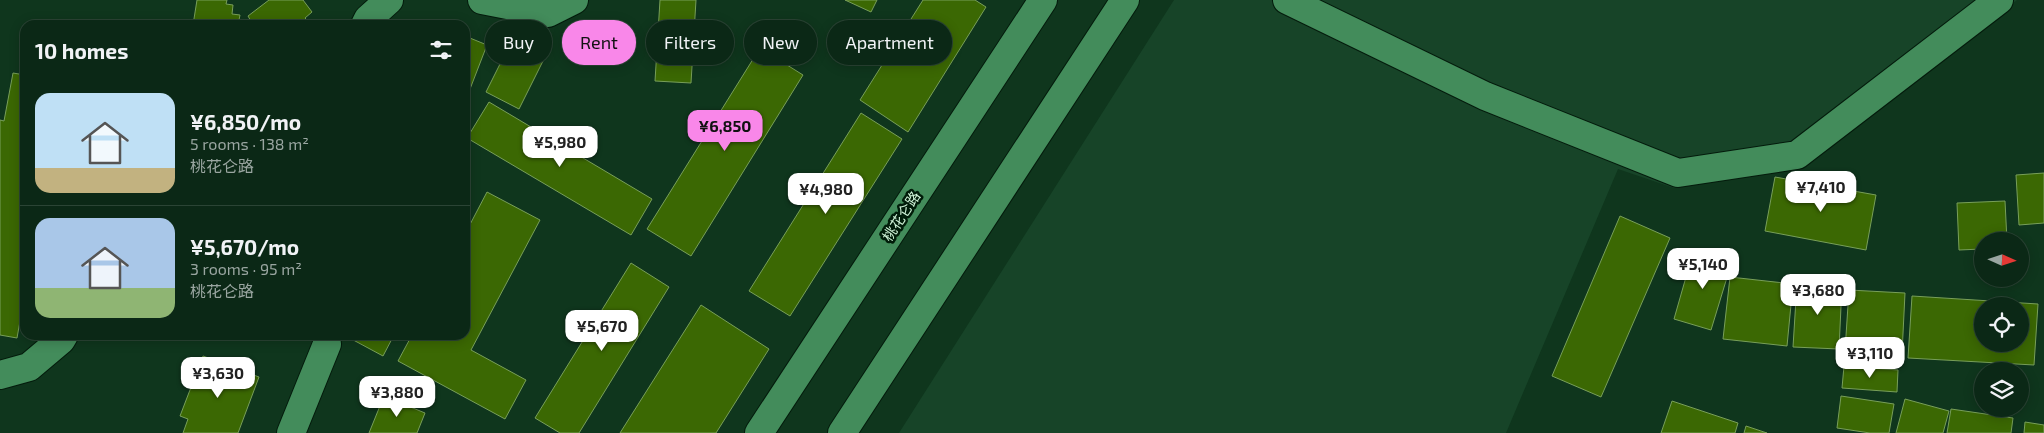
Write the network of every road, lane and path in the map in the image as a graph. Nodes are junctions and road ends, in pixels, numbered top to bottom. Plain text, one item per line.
1 (389, 0) edge
2 (482, 0) edge
3 (574, 0) edge
4 (1042, 0) edge
5 (1125, 0) edge
6 (1288, 0) edge
7 (1999, 0) edge
8 (368, 20) edge
9 (61, 340) edge
10 (327, 344) dead end
11 (0, 375) edge
12 (291, 433) edge
13 (759, 433) edge
14 (842, 433) edge

1 - 8 street
2 - 3 street
4 - 13 street, 桃花仑路
5 - 14 street
6 - 7 street
9 - 11 street
10 - 12 street

